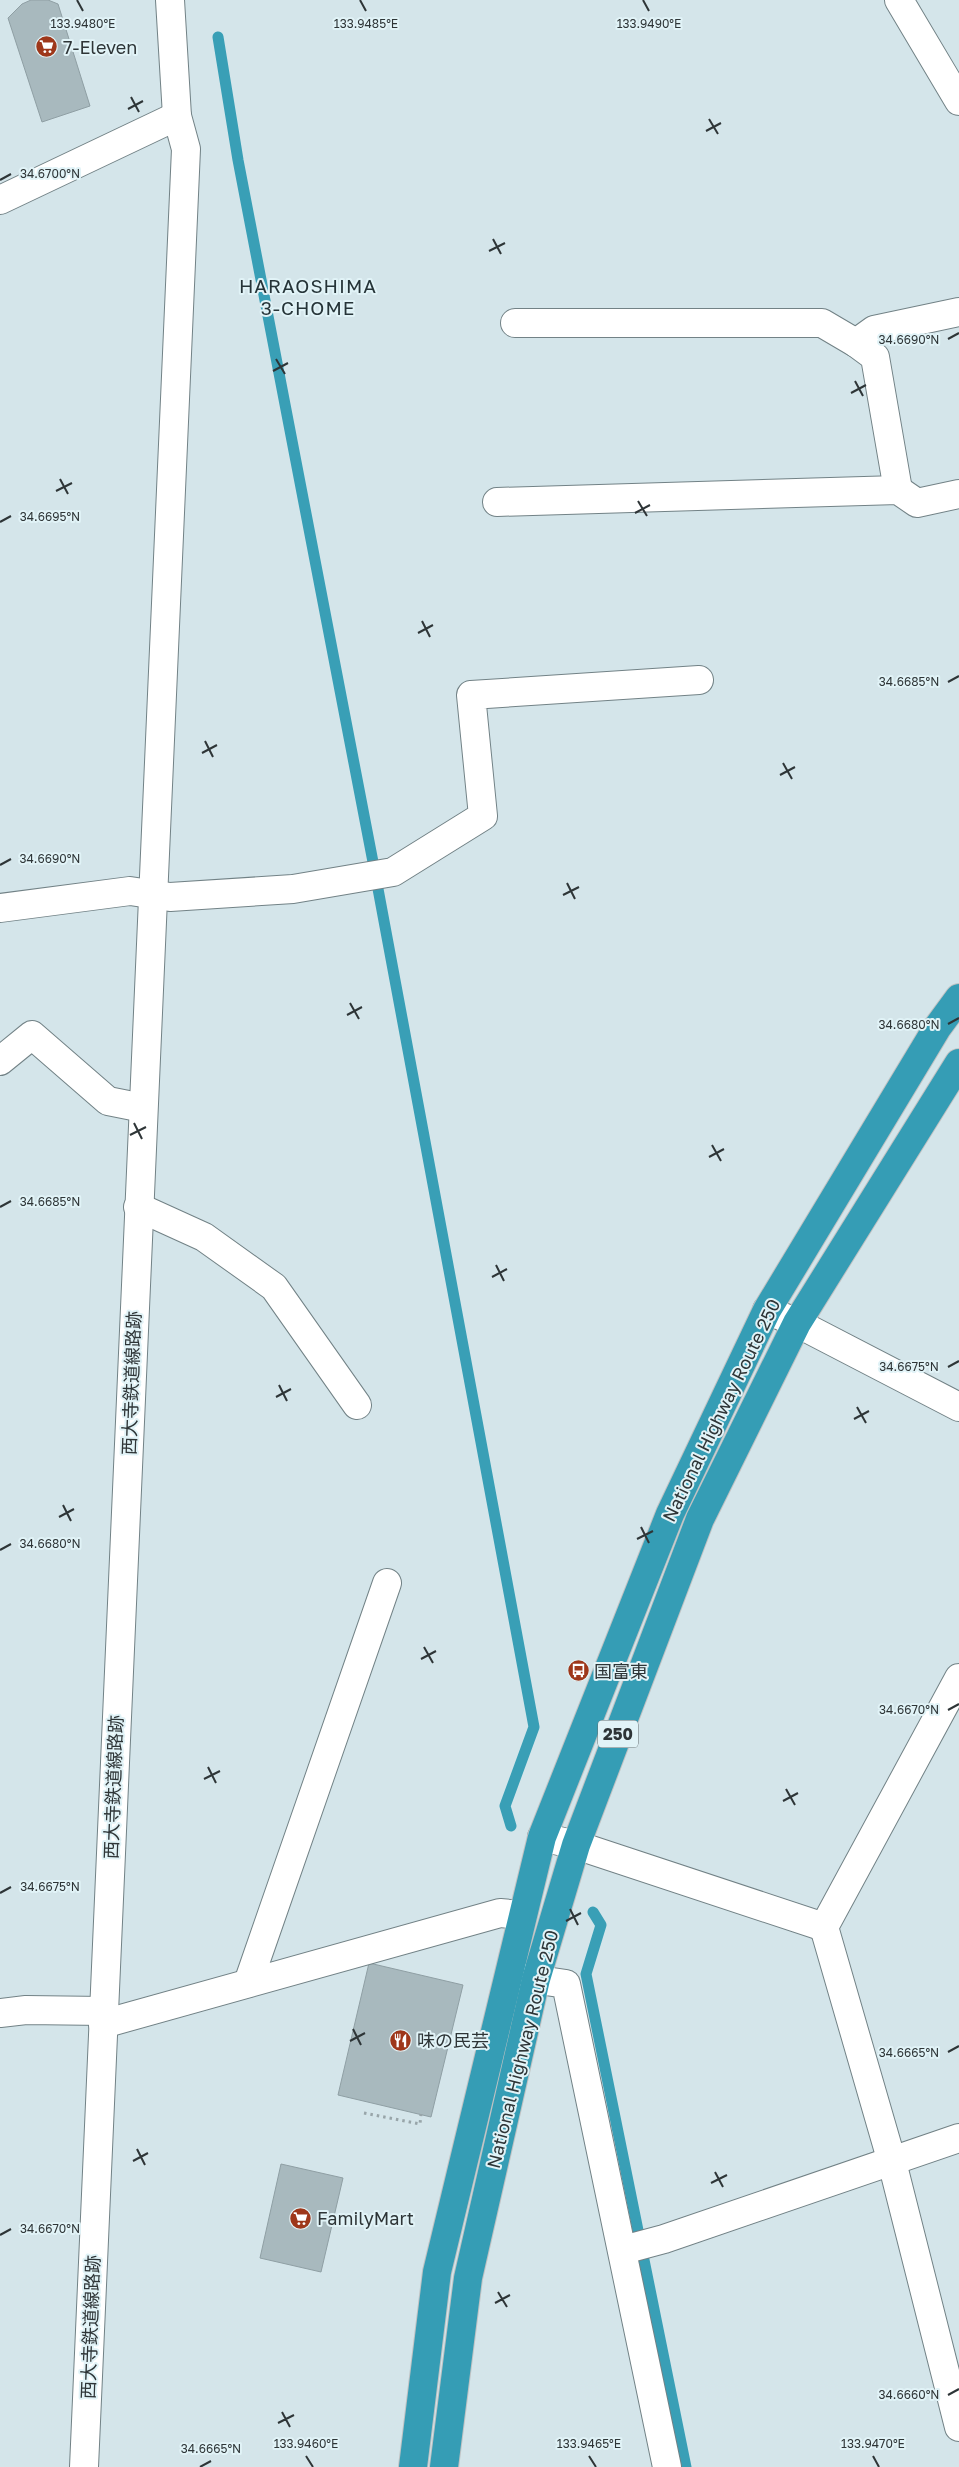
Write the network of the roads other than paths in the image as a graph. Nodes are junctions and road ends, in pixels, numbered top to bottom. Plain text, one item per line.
1 (170, 0) edge
2 (899, 0) edge
3 (959, 101) edge
4 (177, 116) junction
5 (0, 200) edge
6 (959, 312) edge
7 (515, 323) dead end
8 (856, 343) junction
9 (898, 490) junction
10 (959, 494) edge
11 (497, 502) dead end
12 (699, 680) dead end
13 (155, 895) junction
14 (0, 908) edge
15 (959, 998) edge
16 (0, 1061) edge
17 (959, 1062) edge
18 (143, 1108) junction
19 (138, 1207) junction
20 (767, 1310) junction
21 (797, 1322) junction
22 (357, 1405) dead end
23 (959, 1407) edge
24 (387, 1583) dead end
25 (959, 1678) edge
26 (542, 1837) junction
27 (576, 1845) junction
28 (522, 1915) junction
29 (824, 1927) junction
30 (508, 1975) junction
31 (536, 1979) junction
32 (248, 1983) junction
33 (0, 2013) edge
34 (103, 2017) junction
35 (959, 2138) edge
36 (892, 2162) junction
37 (635, 2246) junction
38 (959, 2428) edge
39 (84, 2467) edge
40 (413, 2467) edge
41 (444, 2467) edge
42 (667, 2467) edge

1 - 4 street, 西大寺鉄道線路跡
2 - 3 street
4 - 5 street
4 - 13 street, 西大寺鉄道線路跡
6 - 8 street
7 - 8 street
8 - 9 street
9 - 10 street
9 - 11 street
12 - 13 street
13 - 14 street
13 - 18 street, 西大寺鉄道線路跡
15 - 20 highway, National Highway Route 250 / 250
16 - 18 street
17 - 21 highway, National Highway Route 250 / 250
18 - 19 street, 西大寺鉄道線路跡
19 - 22 street
19 - 34 street, 西大寺鉄道線路跡
20 - 21 street
20 - 26 highway, National Highway Route 250 / 250
21 - 23 street
21 - 27 highway, National Highway Route 250 / 250
24 - 32 street
25 - 29 street
26 - 27 street
26 - 28 highway, National Highway Route 250 / 250
27 - 29 street
27 - 31 highway, National Highway Route 250 / 250
28 - 30 highway, National Highway Route 250 / 250
28 - 32 street
29 - 36 street
30 - 31 street
30 - 40 highway, National Highway Route 250 / 250
31 - 37 street
31 - 41 highway, National Highway Route 250 / 250
32 - 34 street
33 - 34 street
34 - 39 street, 西大寺鉄道線路跡
35 - 36 street
36 - 37 street
36 - 38 street
37 - 42 street

